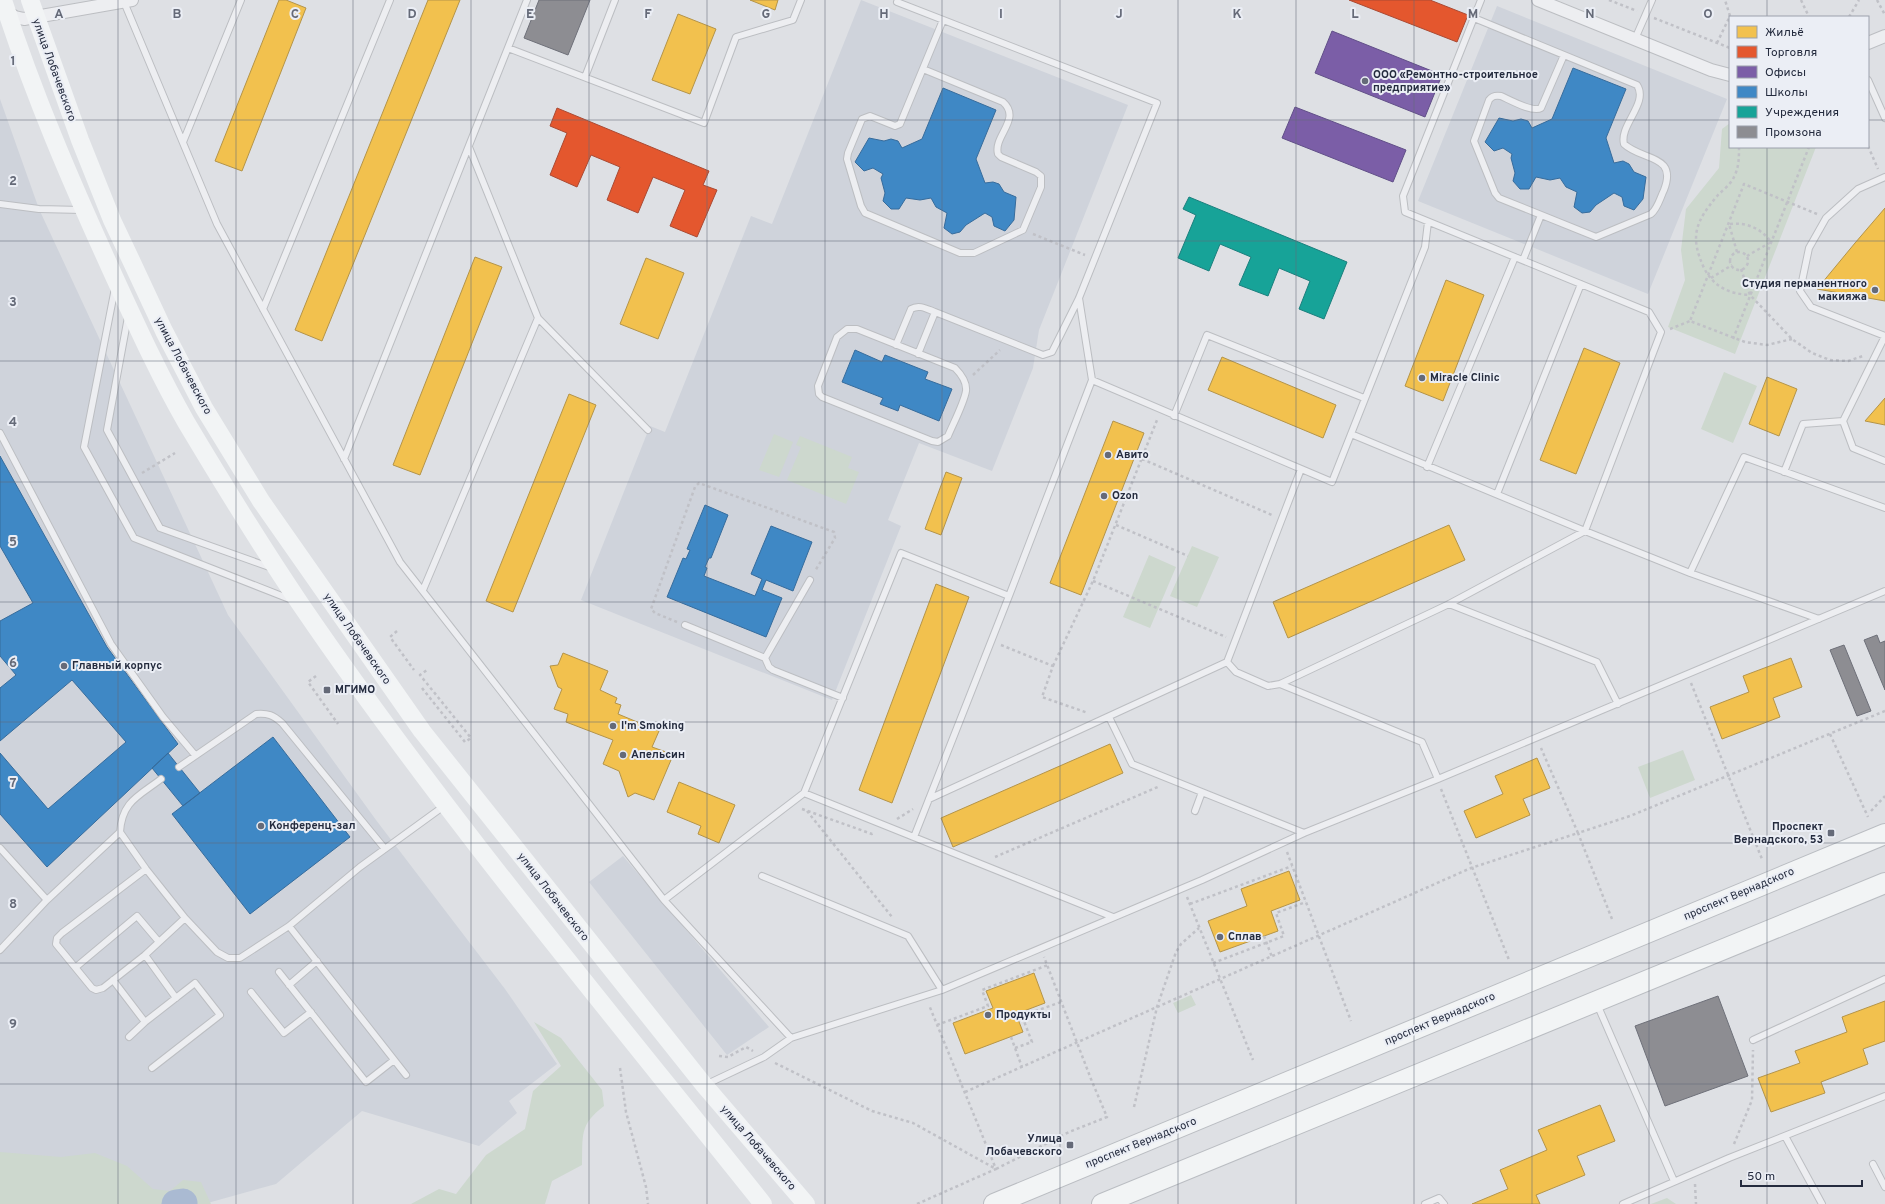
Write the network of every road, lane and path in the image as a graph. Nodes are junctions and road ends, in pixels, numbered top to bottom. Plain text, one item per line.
1 (241, 0) edge
2 (390, 0) edge
3 (527, 0) edge
4 (615, 0) edge
5 (801, 0) edge
6 (1481, 0) edge
7 (1538, 0) edge
8 (1609, 0) edge
9 (1652, 0) edge
10 (1725, 0) edge
11 (1801, 0) edge
12 (1859, 0) edge
13 (1877, 0) edge
14 (128, 1) edge
15 (897, 2) dead end
16 (105, 3) edge
17 (5, 6) edge
18 (32, 8) edge
19 (1646, 15) junction
20 (1885, 15) edge
21 (1732, 16) edge
22 (1809, 16) edge
23 (1850, 16) edge
24 (1474, 18) junction
25 (943, 20) junction
26 (1729, 21) edge
27 (1885, 36) edge
28 (1635, 39) junction
29 (1717, 43) junction
30 (1869, 43) edge
31 (508, 48) junction
32 (1729, 48) edge
33 (1564, 55) junction
34 (923, 69) junction
35 (1729, 75) edge
36 (585, 77) junction
37 (1869, 82) edge
38 (1885, 118) edge
39 (183, 142) junction
40 (469, 147) junction
41 (1739, 148) edge
42 (1808, 148) edge
43 (1869, 148) edge
44 (1884, 178) edge
45 (1787, 202) junction
46 (0, 204) edge
47 (84, 210) junction
48 (1541, 215) junction
49 (1826, 218) junction
50 (1428, 222) junction
51 (1729, 224) junction
52 (1023, 230) junction
53 (1771, 242) junction
54 (1737, 252) junction
55 (1747, 256) junction
56 (1515, 257) junction
57 (1095, 259) junction
58 (1523, 260) junction
59 (1732, 265) junction
60 (1741, 269) junction
61 (1710, 277) junction
62 (116, 281) junction
63 (1581, 284) junction
64 (1750, 295) junction
65 (1079, 298) junction
66 (263, 309) junction
67 (129, 310) junction
68 (935, 312) junction
69 (538, 318) junction
70 (1690, 321) junction
71 (1661, 332) junction
72 (1885, 336) edge
73 (1733, 339) junction
74 (1792, 339) junction
75 (1009, 341) junction
76 (896, 345) junction
77 (1878, 351) junction
78 (918, 354) junction
79 (1092, 380) junction
80 (965, 382) junction
81 (1364, 398) junction
82 (1160, 410) junction
83 (1174, 416) junction
84 (1843, 421) junction
85 (648, 430) dead end
86 (0, 433) edge
87 (1350, 434) junction
88 (175, 453) dead end
89 (344, 459) junction
90 (1142, 459) junction
91 (1885, 461) edge
92 (1427, 467) junction
93 (1301, 469) junction
94 (1784, 472) junction
95 (134, 479) junction
96 (1497, 494) junction
97 (1885, 508) edge
98 (1282, 519) junction
99 (1116, 525) junction
100 (1585, 531) junction
101 (1188, 556) dead end
102 (279, 571) junction
103 (1690, 573) junction
104 (810, 580) joint
105 (1093, 581) junction
106 (422, 590) junction
107 (1885, 591) edge
108 (1009, 596) junction
109 (299, 603) junction
110 (1449, 604) junction
111 (1819, 619) junction
112 (685, 625) joint
113 (397, 631) dead end
114 (991, 641) junction
115 (1235, 641) junction
116 (765, 658) junction
117 (1227, 662) junction
118 (1053, 666) junction
119 (414, 670) dead end
120 (427, 670) dead end
121 (1687, 674) junction
122 (316, 676) dead end
123 (1280, 684) junction
124 (422, 688) dead end
125 (843, 698) junction
126 (1618, 704) junction
127 (1885, 711) edge
128 (1107, 718) junction
129 (338, 724) dead end
130 (1830, 734) junction
131 (1537, 737) junction
132 (195, 755) junction
133 (179, 767) dead end
134 (1729, 774) junction
135 (161, 779) dead end
136 (1438, 779) junction
137 (1174, 780) junction
138 (1202, 792) junction
139 (804, 793) junction
140 (1885, 796) edge
141 (929, 799) junction
142 (446, 804) junction
143 (807, 811) dead end
144 (1195, 811) dead end
145 (1871, 811) dead end
146 (1868, 817) dead end
147 (120, 832) junction
148 (1304, 833) junction
149 (1578, 833) junction
150 (1885, 834) edge
151 (914, 837) junction
152 (1283, 842) junction
153 (0, 848) edge
154 (385, 849) junction
155 (1762, 859) dead end
156 (980, 864) junction
157 (1292, 866) junction
158 (1471, 868) junction
159 (146, 869) junction
160 (762, 876) dead end
161 (1885, 883) edge
162 (1183, 888) junction
163 (47, 900) junction
164 (664, 900) junction
165 (1306, 902) junction
166 (1190, 904) junction
167 (1113, 917) junction
168 (185, 918) junction
169 (1612, 919) dead end
170 (289, 926) junction
171 (1199, 928) junction
172 (908, 936) junction
173 (1264, 936) dead end
174 (1319, 936) junction
175 (159, 942) junction
176 (1266, 943) junction
177 (1041, 948) junction
178 (0, 950) edge
179 (145, 955) junction
180 (1272, 957) junction
181 (1509, 960) dead end
182 (317, 961) junction
183 (1213, 963) junction
184 (1048, 965) junction
185 (76, 968) junction
186 (279, 972) dead end
187 (1885, 979) edge
188 (113, 980) junction
189 (1219, 980) junction
190 (289, 984) junction
191 (942, 990) junction
192 (251, 992) dead end
193 (926, 995) junction
194 (176, 998) junction
195 (1596, 1001) junction
196 (1061, 1002) junction
197 (1157, 1007) junction
198 (311, 1012) junction
199 (1351, 1021) dead end
200 (146, 1022) junction
201 (937, 1025) junction
202 (129, 1037) dead end
203 (1011, 1037) dead end
204 (791, 1038) junction
205 (1753, 1040) joint
206 (1077, 1043) junction
207 (1015, 1048) junction
208 (719, 1056) dead end
209 (764, 1057) junction
210 (394, 1060) junction
211 (1253, 1060) dead end
212 (1022, 1067) junction
213 (152, 1068) dead end
214 (620, 1068) dead end
215 (406, 1075) dead end
216 (704, 1085) junction
217 (965, 1092) junction
218 (1885, 1096) edge
219 (1134, 1107) dead end
220 (1785, 1136) junction
221 (1729, 1158) junction
222 (1873, 1164) dead end
223 (996, 1169) junction
224 (1695, 1172) junction
225 (1674, 1181) junction
226 (1885, 1187) edge
227 (648, 1204) edge
228 (763, 1204) edge
229 (806, 1204) edge
230 (917, 1204) edge
231 (994, 1204) edge
232 (1102, 1204) edge
233 (1425, 1204) edge
234 (1444, 1204) edge
235 (1623, 1204) edge
236 (1696, 1204) edge
237 (1822, 1204) edge

1 - 39 lane
2 - 66 lane
3 - 31 lane
4 - 36 lane
5 - 36 lane
6 - 24 lane
7 - 28 street
8 - 19 path
9 - 19 lane
10 - 21 path
11 - 22 path
12 - 23 path
13 - 20 path
14 - 16 street
14 - 39 lane
15 - 25 lane
16 - 18 street
17 - 18 street
17 - 47 main road, улица Лобачевского
18 - 216 main road, улица Лобачевского
19 - 28 lane
19 - 29 path
24 - 33 lane
24 - 50 lane
25 - 34 lane
25 - 57 lane
26 - 29 path
27 - 30 street
28 - 35 street
29 - 32 path
31 - 36 lane
31 - 40 lane
33 - 48 lane
33 - 48 lane
34 - 52 lane
34 - 52 lane
37 - 38 lane
39 - 66 lane
40 - 69 lane
40 - 89 lane
41 - 61 path
42 - 45 path
43 - 44 path
44 - 49 lane
45 - 49 path
45 - 51 path
45 - 53 path
46 - 47 lane
47 - 62 main road, улица Лобачевского
48 - 58 lane
49 - 72 lane
50 - 56 lane
50 - 81 lane
51 - 53 path
51 - 54 path
51 - 61 path
52 - 57 path
53 - 55 path
53 - 64 path
54 - 55 path
54 - 59 path
55 - 60 path
56 - 58 lane
56 - 92 lane
57 - 65 lane
58 - 63 lane
59 - 60 path
59 - 61 path
60 - 64 path
61 - 64 path
61 - 70 path
62 - 67 main road, улица Лобачевского
62 - 109 lane
63 - 71 lane
63 - 96 lane
64 - 73 path
64 - 74 path
65 - 75 lane
65 - 79 lane
66 - 89 lane
67 - 95 lane
67 - 102 main road, улица Лобачевского
68 - 75 lane
68 - 76 lane
68 - 78 lane
69 - 85 lane
69 - 106 lane
70 - 71 path
70 - 73 path
71 - 100 lane
72 - 77 lane
73 - 74 path
74 - 77 path
75 - 80 path
76 - 78 lane
76 - 80 lane
77 - 84 lane
78 - 80 lane
79 - 82 lane
79 - 108 lane
81 - 83 lane
81 - 87 lane
82 - 83 lane
82 - 90 path
83 - 93 lane
84 - 91 lane
84 - 94 lane
86 - 132 lane
87 - 92 lane
87 - 93 lane
88 - 95 path
89 - 106 lane
90 - 98 path
90 - 99 path
92 - 96 lane
93 - 98 lane
94 - 97 lane
94 - 103 lane
95 - 102 lane
96 - 100 lane
98 - 115 lane
99 - 101 path
99 - 105 path
100 - 103 lane
100 - 110 lane
102 - 109 main road, улица Лобачевского
103 - 111 lane
104 - 112 path
104 - 116 lane
105 - 115 path
105 - 118 path
106 - 164 lane
107 - 111 lane
108 - 114 lane
108 - 125 lane
109 - 142 main road, улица Лобачевского
110 - 123 lane
110 - 126 lane
111 - 121 lane
112 - 116 lane
113 - 119 path
114 - 118 path
114 - 141 lane
115 - 117 lane
116 - 125 lane
117 - 123 lane
117 - 128 lane
118 - 128 path
120 - 124 path
121 - 126 lane
121 - 134 path
122 - 129 path
123 - 136 lane
125 - 139 lane
126 - 131 lane
127 - 130 path
128 - 137 lane
128 - 141 lane
130 - 134 path
130 - 146 path
131 - 136 lane
131 - 149 path
132 - 133 lane
132 - 154 lane
134 - 149 path
134 - 155 path
135 - 147 lane
136 - 148 lane
136 - 158 path
137 - 138 lane
137 - 156 path
138 - 144 lane
138 - 148 lane
139 - 151 lane
139 - 164 lane
140 - 145 path
141 - 151 lane
142 - 154 lane
142 - 228 main road, улица Лобачевского
143 - 172 path
147 - 159 lane
147 - 163 lane
148 - 152 lane
149 - 158 path
149 - 169 path
150 - 231 main road, проспект Вернадского
151 - 156 lane
152 - 157 path
152 - 162 lane
153 - 163 lane
154 - 170 lane
156 - 167 lane
157 - 165 path
157 - 166 path
158 - 174 path
158 - 181 path
159 - 168 lane
159 - 185 lane
160 - 172 lane
161 - 195 main road
162 - 166 path
162 - 167 lane
163 - 178 lane
164 - 204 lane
165 - 174 path
165 - 176 path
166 - 171 path
167 - 177 lane
168 - 170 lane
168 - 175 lane
170 - 182 lane
171 - 183 path
171 - 197 path
172 - 191 lane
173 - 176 path
174 - 180 path
174 - 199 path
175 - 179 lane
175 - 185 lane
176 - 180 path
176 - 183 path
177 - 184 path
177 - 191 lane
179 - 188 lane
179 - 194 lane
180 - 189 path
182 - 190 lane
182 - 210 lane
183 - 189 path
184 - 196 path
184 - 201 path
185 - 188 lane
186 - 190 lane
187 - 205 lane
188 - 200 lane
189 - 197 path
189 - 211 path
190 - 198 lane
191 - 193 lane
192 - 198 lane
193 - 201 path
193 - 204 lane
194 - 200 lane
194 - 213 lane
195 - 225 lane
195 - 232 main road
196 - 206 path
196 - 207 path
197 - 206 path
197 - 219 path
198 - 210 lane
200 - 202 lane
201 - 217 path
203 - 207 path
204 - 209 lane
205 - 221 path
206 - 212 path
206 - 223 path
207 - 212 path
208 - 209 path
209 - 216 lane
209 - 223 path
210 - 215 lane
212 - 217 path
214 - 227 path
216 - 229 main road, улица Лобачевского
217 - 223 path
218 - 220 lane
220 - 221 lane
220 - 237 lane
221 - 224 lane
222 - 226 lane
223 - 230 path
224 - 225 lane
224 - 236 path
225 - 235 lane
233 - 234 lane

